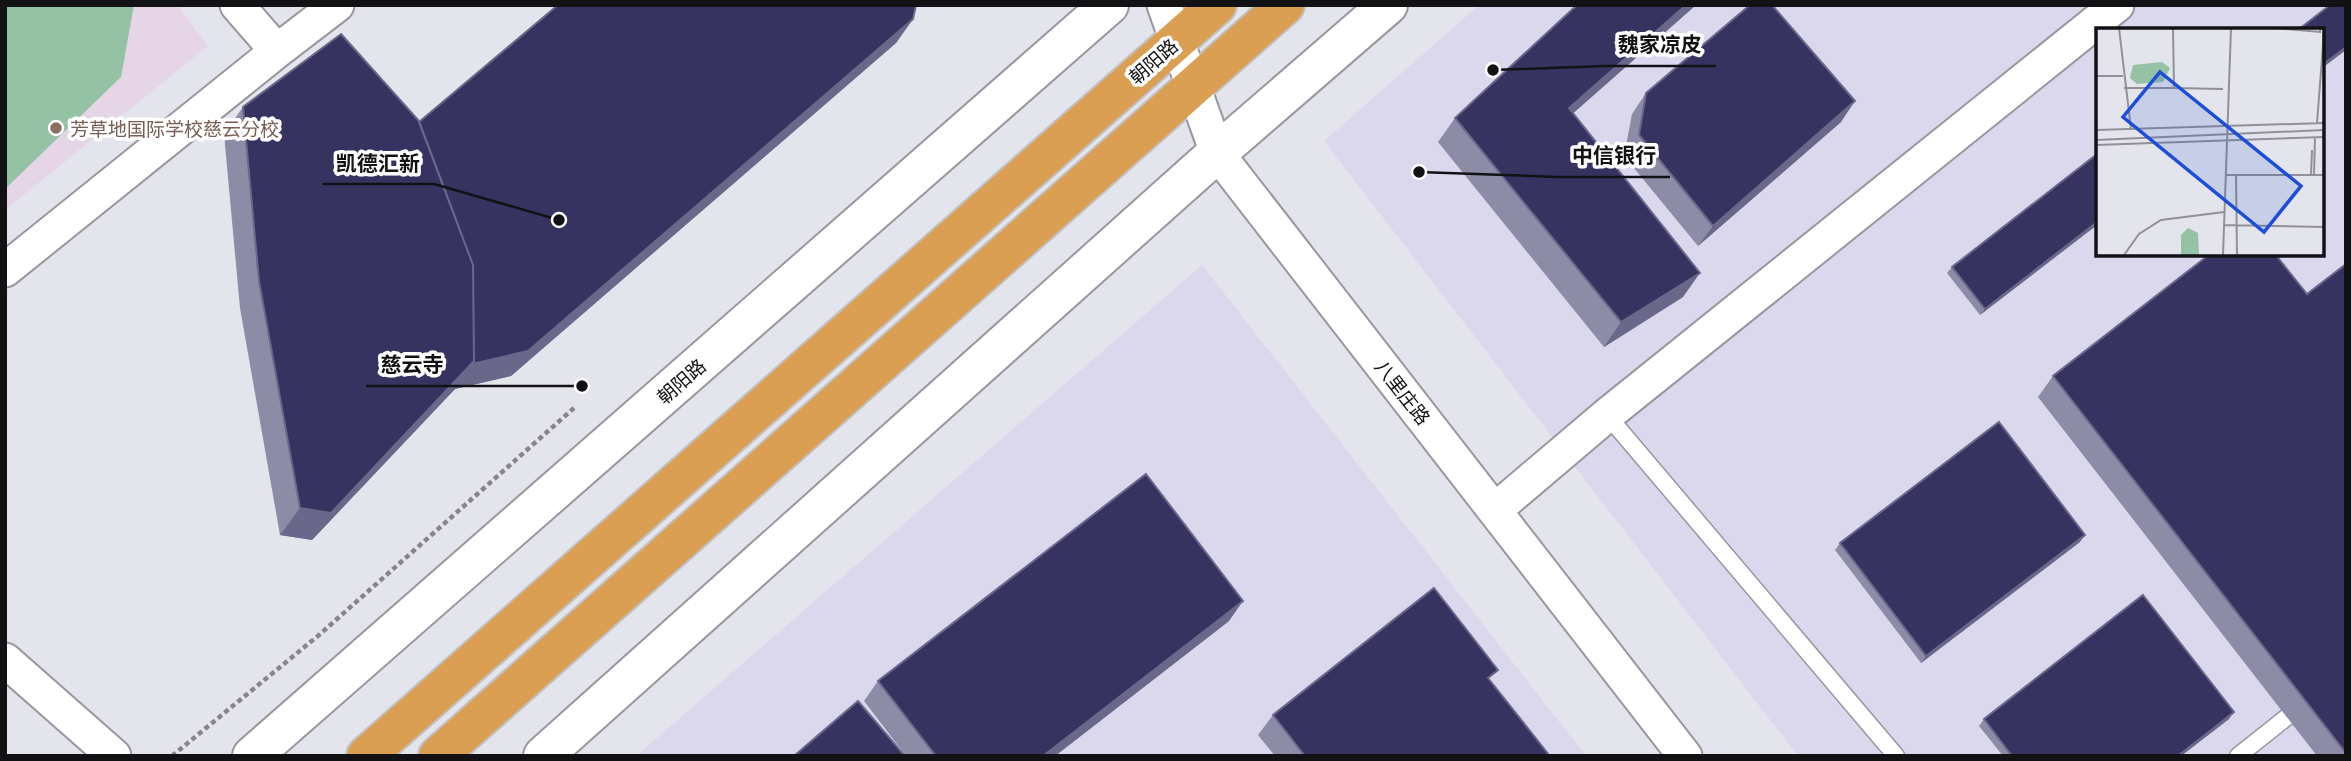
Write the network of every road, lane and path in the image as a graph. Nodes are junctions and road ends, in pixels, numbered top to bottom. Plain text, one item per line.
1 (237, 5) edge
2 (337, 5) edge
3 (1109, 5) edge
4 (1217, 5) edge
5 (1285, 5) edge
6 (1388, 5) edge
7 (2117, 5) edge
8 (1171, 23) edge
9 (277, 51) junction
10 (1194, 87) junction
11 (1217, 153) junction
12 (5, 270) edge
13 (574, 408) dead end
14 (1607, 415) junction
15 (1495, 510) junction
16 (5, 660) edge
17 (2316, 694) edge
18 (114, 756) edge
19 (172, 756) edge
20 (252, 756) edge
21 (366, 756) edge
22 (438, 756) edge
23 (543, 756) edge
24 (1685, 756) edge
25 (1896, 756) edge
26 (2238, 756) edge

1 - 9 street
2 - 9 street
3 - 20 street, 朝阳路
4 - 8 highway, 朝阳路
5 - 10 highway
6 - 11 street
7 - 14 street
8 - 10 street, 八里庄路
8 - 21 highway, 朝阳路
9 - 12 street
10 - 11 street, 八里庄路
10 - 22 highway
11 - 15 street, 八里庄路
11 - 23 street
13 - 19 path
14 - 15 street
14 - 25 lane
15 - 24 street, 八里庄路
16 - 18 street
17 - 26 lane

